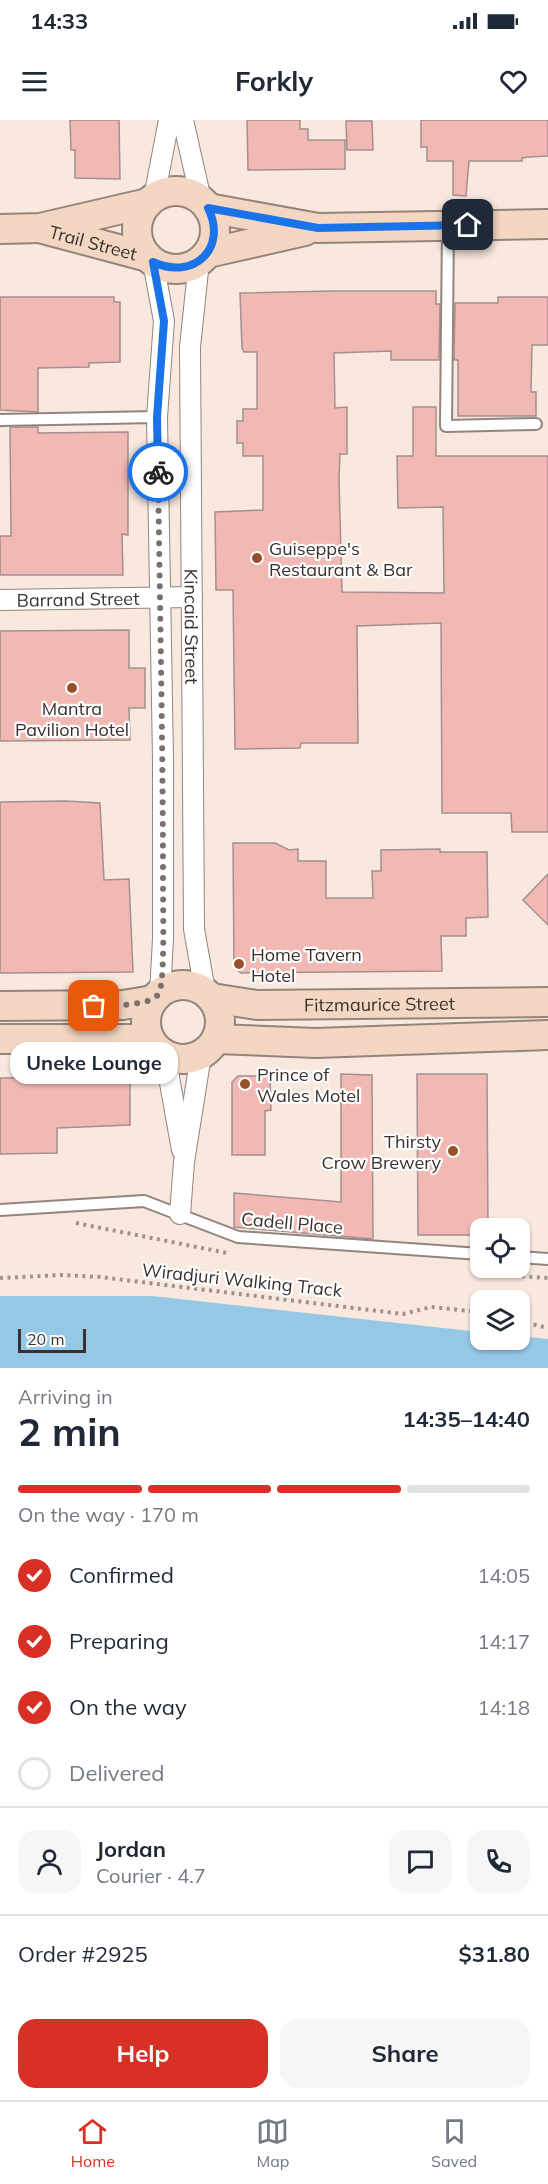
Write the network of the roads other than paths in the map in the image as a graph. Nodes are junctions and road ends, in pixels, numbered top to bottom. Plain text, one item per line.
1 (169, 120) edge
2 (183, 120) edge
3 (151, 200) junction
4 (205, 204) junction
5 (548, 224) edge
6 (448, 226) junction
7 (40, 228) junction
8 (318, 228) junction
9 (0, 229) edge
10 (203, 257) junction
11 (151, 260) junction
12 (157, 417) junction
13 (0, 420) edge
14 (536, 424) dead end
15 (159, 597) junction
16 (192, 597) junction
17 (0, 600) edge
18 (208, 995) junction
19 (156, 996) junction
20 (538, 1002) edge
21 (0, 1006) edge
22 (538, 1035) edge
23 (0, 1039) edge
24 (158, 1047) junction
25 (209, 1047) junction
26 (184, 1162) junction
27 (0, 1210) edge
28 (180, 1214) junction
29 (470, 1253) edge
30 (530, 1258) edge
31 (548, 1259) edge

1 - 3 street
2 - 4 street
3 - 4 main road
3 - 7 main road, Trail Street
3 - 11 main road
4 - 8 main road
4 - 10 main road
5 - 6 main road
6 - 8 main road
6 - 14 lane
7 - 9 main road, Trail Street
7 - 11 main road, Trail Street
8 - 10 main road
10 - 11 main road
10 - 16 street, Kincaid Street
11 - 12 street, Kincaid Street
12 - 13 lane
12 - 15 street, Kincaid Street
15 - 16 street, Barrand Street
15 - 17 street, Barrand Street
15 - 19 street, Kincaid Street
16 - 18 street, Kincaid Street
18 - 19 main road
18 - 20 main road, Fitzmaurice Street
18 - 25 main road
19 - 21 main road
19 - 24 main road
20 - 22 main road
22 - 25 main road, Fitzmaurice Street
23 - 24 main road
24 - 25 main road
24 - 26 street
25 - 26 street
26 - 28 street
27 - 28 lane, Cadell Place
28 - 29 lane, Cadell Place
30 - 31 lane

